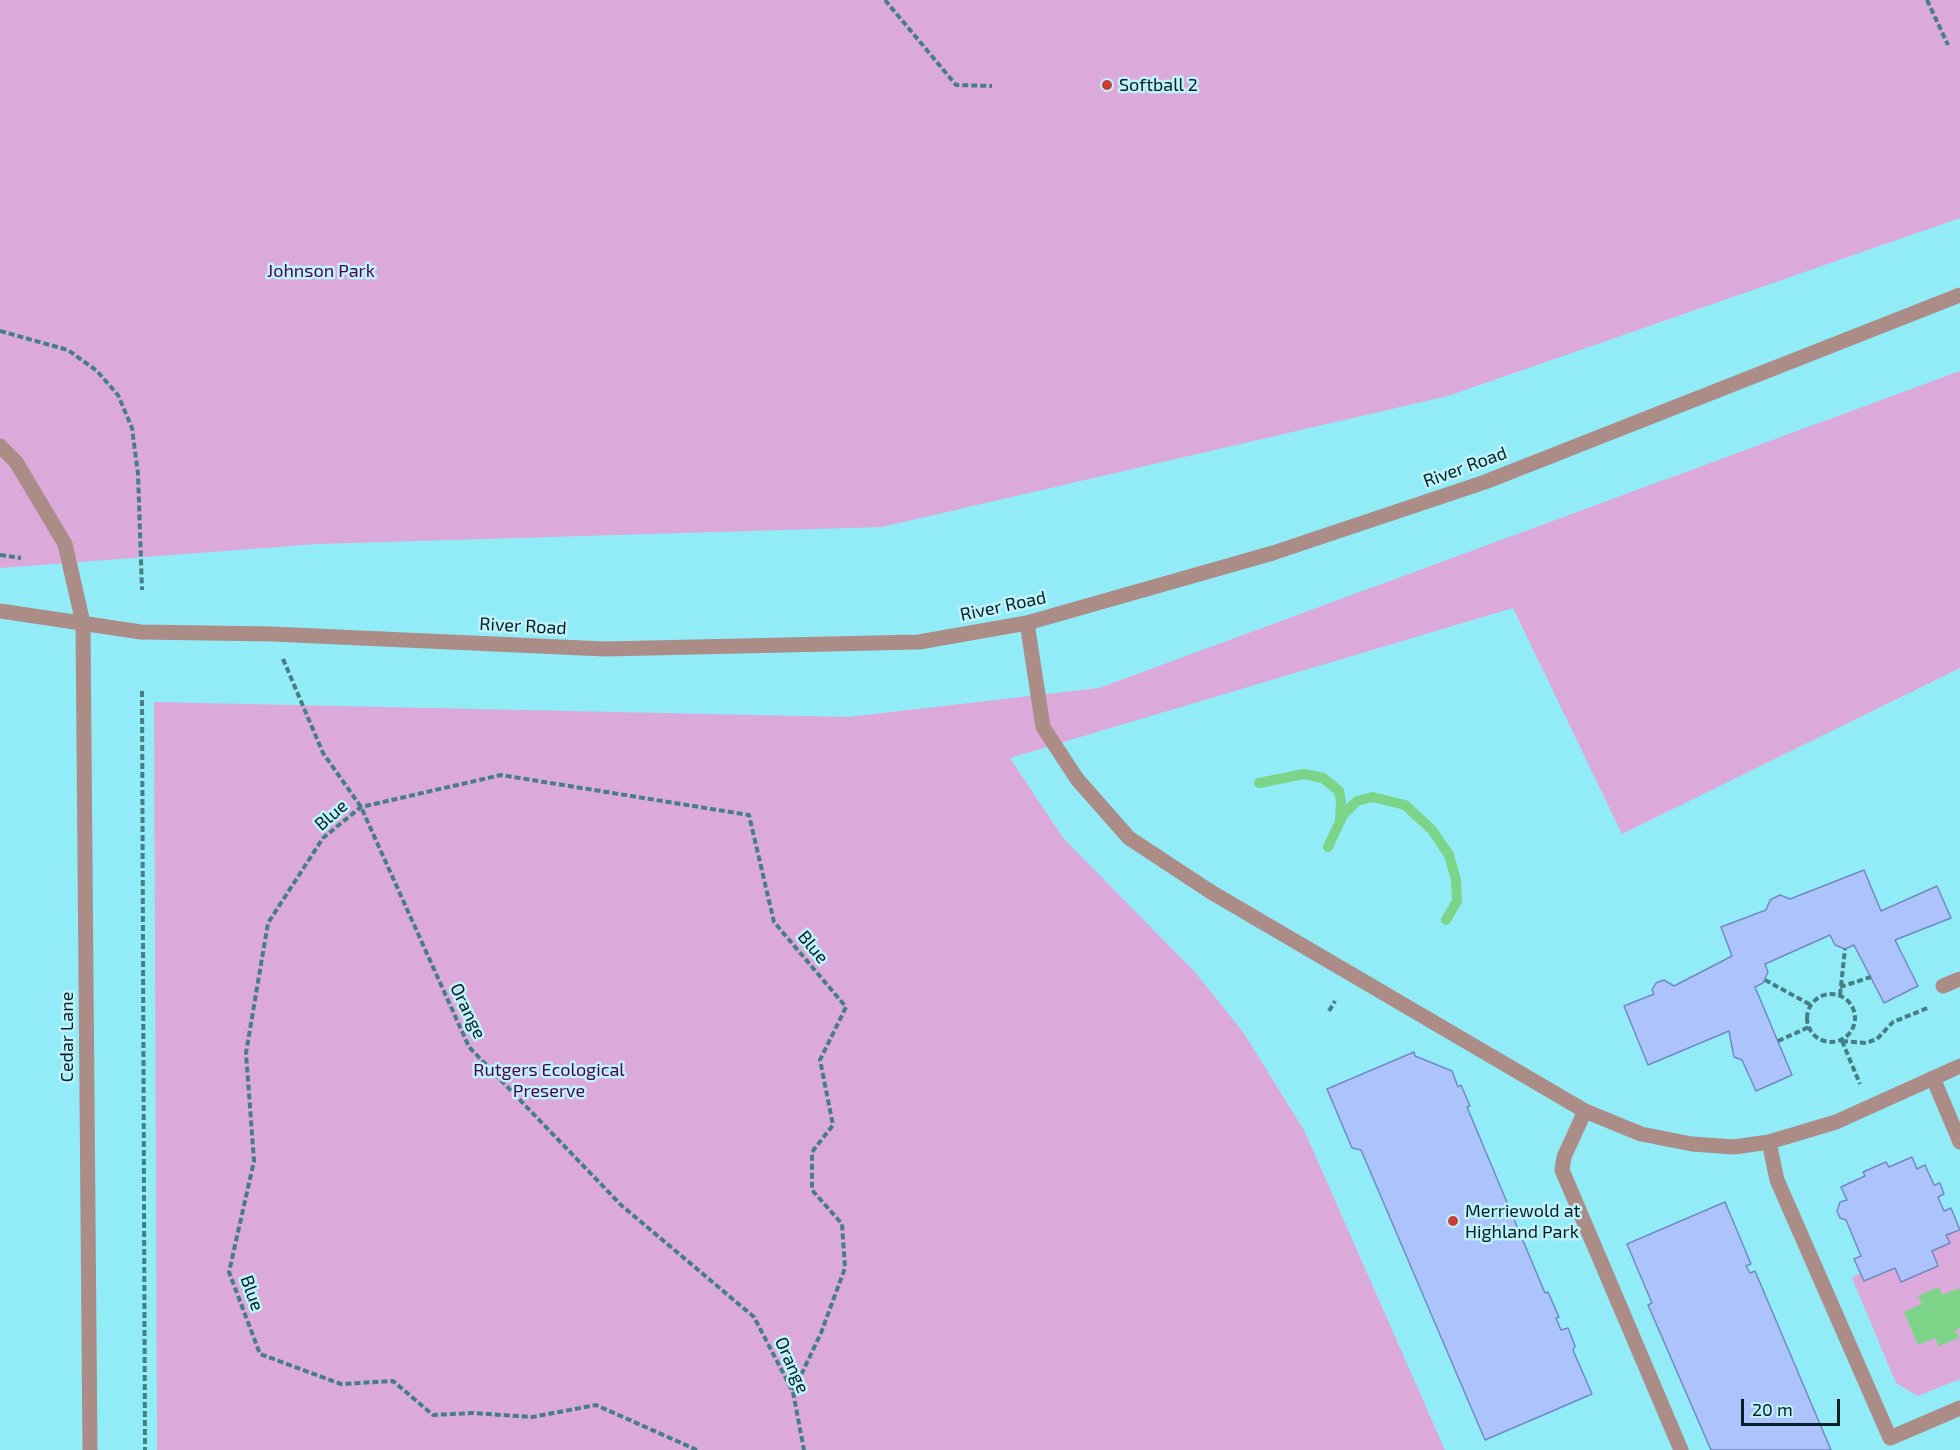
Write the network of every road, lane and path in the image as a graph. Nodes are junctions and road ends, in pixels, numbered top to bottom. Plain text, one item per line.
1 (885, 0) edge
2 (1927, 0) edge
3 (1948, 45) dead end
4 (992, 86) dead end
5 (1960, 295) edge
6 (0, 331) edge
7 (0, 446) edge
8 (0, 555) edge
9 (21, 558) dead end
10 (142, 590) dead end
11 (0, 611) edge
12 (83, 623) junction
13 (1027, 623) junction
14 (272, 634) junction
15 (142, 691) dead end
16 (361, 807) junction
17 (1845, 949) dead end
18 (1870, 977) dead end
19 (1960, 979) edge
20 (1765, 980) dead end
21 (1943, 986) dead end
22 (1840, 987) junction
23 (1840, 995) junction
24 (1335, 1001) dead end
25 (1811, 1005) junction
26 (1929, 1007) dead end
27 (1329, 1011) dead end
28 (1809, 1027) junction
29 (1778, 1041) dead end
30 (1841, 1041) junction
31 (1960, 1066) edge
32 (1933, 1078) junction
33 (1862, 1087) dead end
34 (1585, 1111) junction
35 (1769, 1142) junction
36 (1960, 1142) edge
37 (793, 1392) junction
38 (1960, 1408) edge
39 (90, 1450) edge
40 (145, 1450) edge
41 (697, 1450) edge
42 (804, 1450) edge
43 (1680, 1450) edge

1 - 4 path
2 - 3 path
5 - 13 street, River Road
6 - 10 path
7 - 12 street, Cedar Lane
8 - 9 path
11 - 12 street, River Road
12 - 14 street, River Road
12 - 39 street, Cedar Lane
13 - 14 street, River Road
13 - 34 street
14 - 16 path, Orange
15 - 40 path
16 - 37 path, Orange
16 - 37 path, Blue
16 - 41 path, Blue
17 - 22 path
18 - 22 path
19 - 21 street
20 - 25 path
22 - 23 path
23 - 25 path
23 - 30 path
24 - 27 path
25 - 28 path
26 - 30 path
28 - 29 path
28 - 30 path
30 - 33 path
31 - 32 street
32 - 35 street
32 - 36 street
34 - 35 street
34 - 43 street
35 - 38 street
37 - 42 path, Orange

